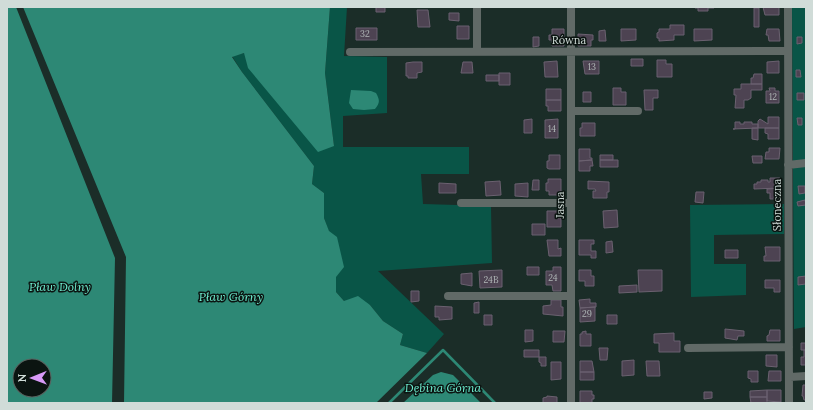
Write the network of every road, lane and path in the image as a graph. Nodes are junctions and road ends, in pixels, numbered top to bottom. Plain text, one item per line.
1 (477, 7) edge
2 (570, 7) edge
3 (788, 7) edge
4 (477, 51) junction
5 (788, 51) junction
6 (350, 52) dead end
7 (571, 52) junction
8 (571, 111) junction
9 (638, 111) dead end
10 (806, 163) edge
11 (788, 165) junction
12 (461, 203) dead end
13 (571, 203) junction
14 (448, 296) dead end
15 (571, 296) junction
16 (790, 347) junction
17 (688, 348) dead end
18 (806, 376) edge
19 (790, 377) junction
20 (571, 403) edge
21 (790, 403) edge

1 - 4 street
2 - 7 street, Jasna
3 - 5 street, Słoneczna
4 - 6 street, Równa
4 - 7 street, Równa
5 - 7 street, Równa
5 - 11 street, Słoneczna
7 - 8 street, Jasna
8 - 9 street
8 - 13 street, Jasna
10 - 11 street
11 - 16 street, Słoneczna
12 - 13 street
13 - 15 street, Jasna
14 - 15 street
15 - 20 street, Jasna
16 - 17 street
16 - 19 street, Słoneczna
18 - 19 street
19 - 21 street, Słoneczna

